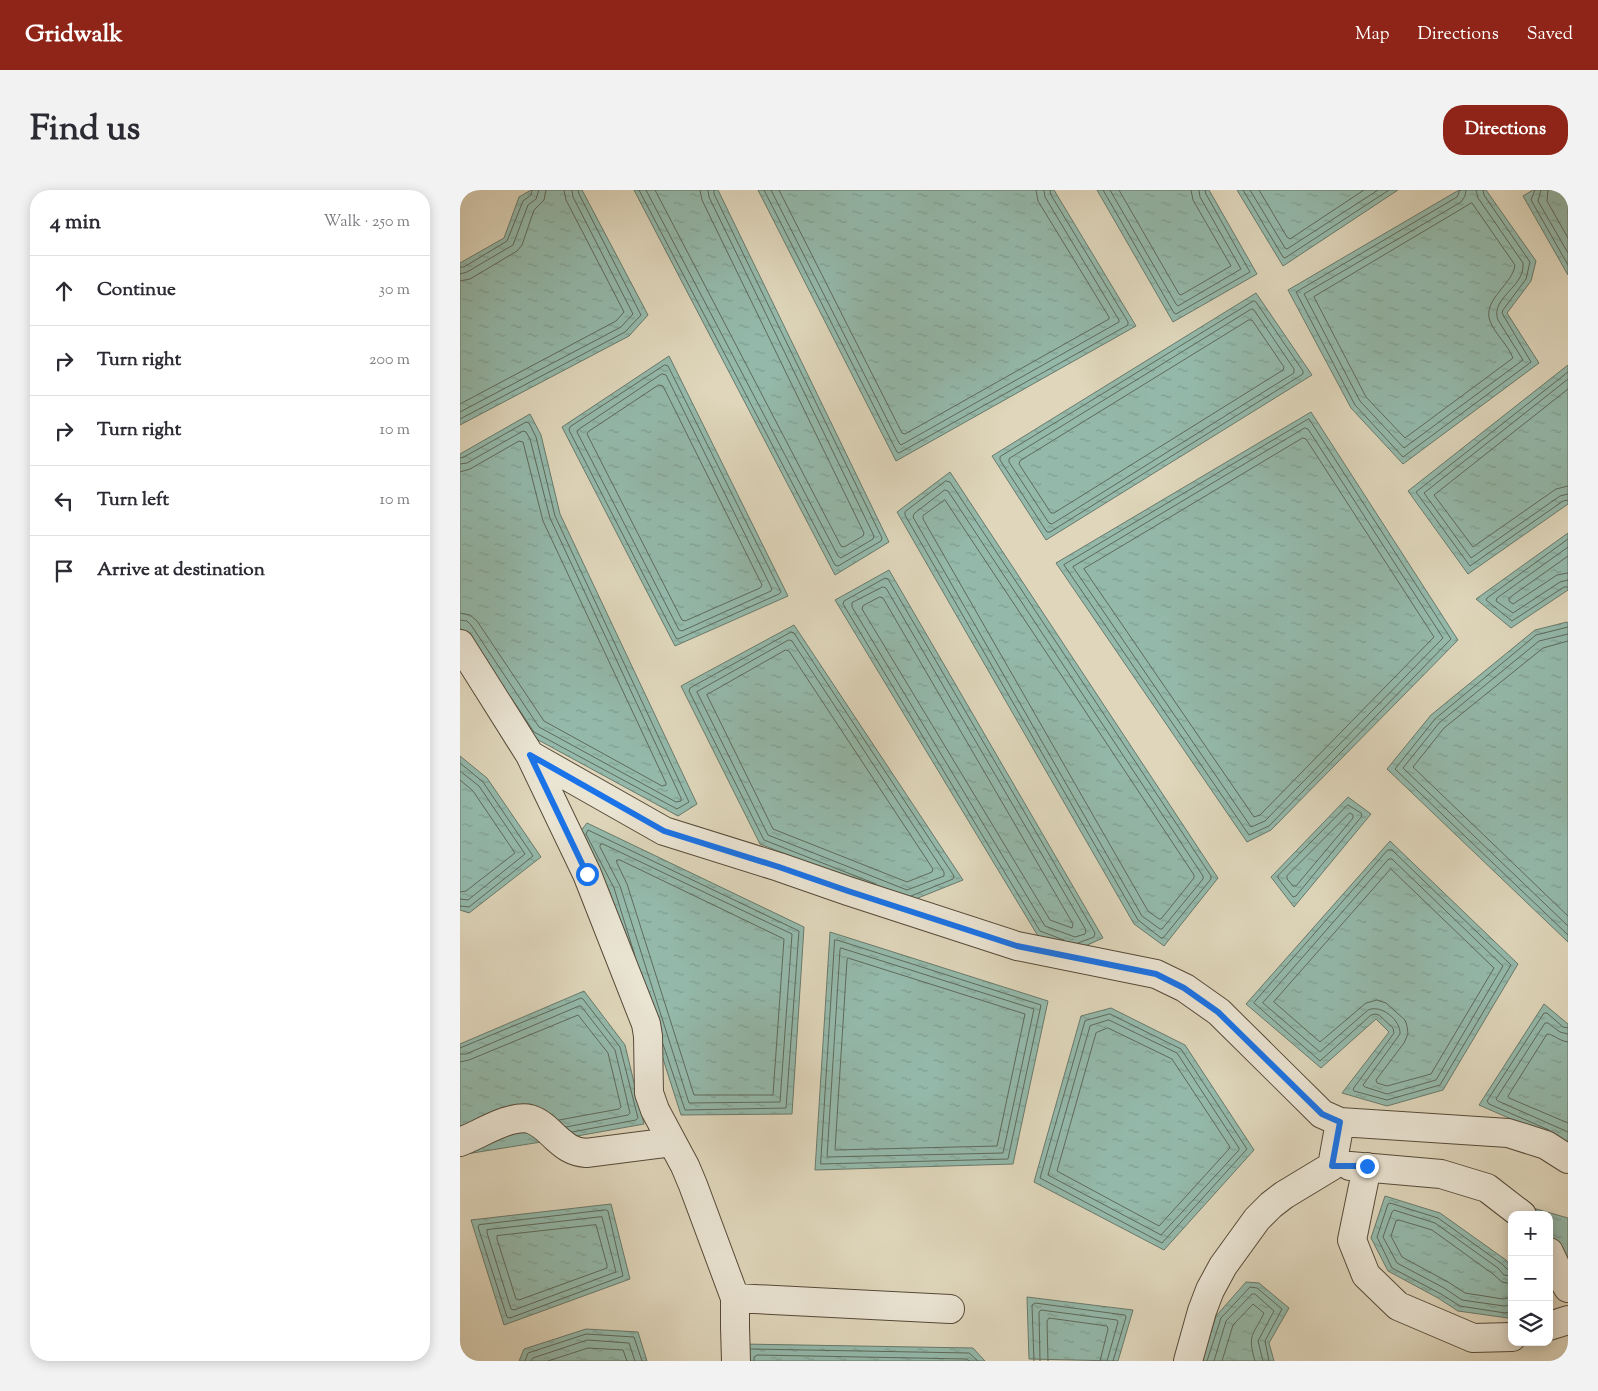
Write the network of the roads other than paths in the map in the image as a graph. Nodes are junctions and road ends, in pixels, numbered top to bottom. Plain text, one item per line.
1 (460, 644) edge
2 (530, 755) junction
3 (1340, 1122) junction
4 (460, 1142) edge
5 (672, 1142) junction
6 (1568, 1159) edge
7 (1332, 1166) junction
8 (1367, 1166) junction
9 (1517, 1211) edge
10 (1551, 1256) edge
11 (1568, 1288) edge
12 (735, 1298) junction
13 (950, 1309) dead end
14 (1568, 1320) edge
15 (1553, 1325) edge
16 (1508, 1337) edge
17 (736, 1361) edge
18 (1188, 1361) edge

1 - 2 street
2 - 3 street
2 - 5 street
3 - 6 street
3 - 7 street
4 - 5 street
5 - 12 street
7 - 8 street
7 - 18 street
8 - 9 street
8 - 16 street
10 - 11 street
12 - 13 street
12 - 17 street
14 - 15 street

